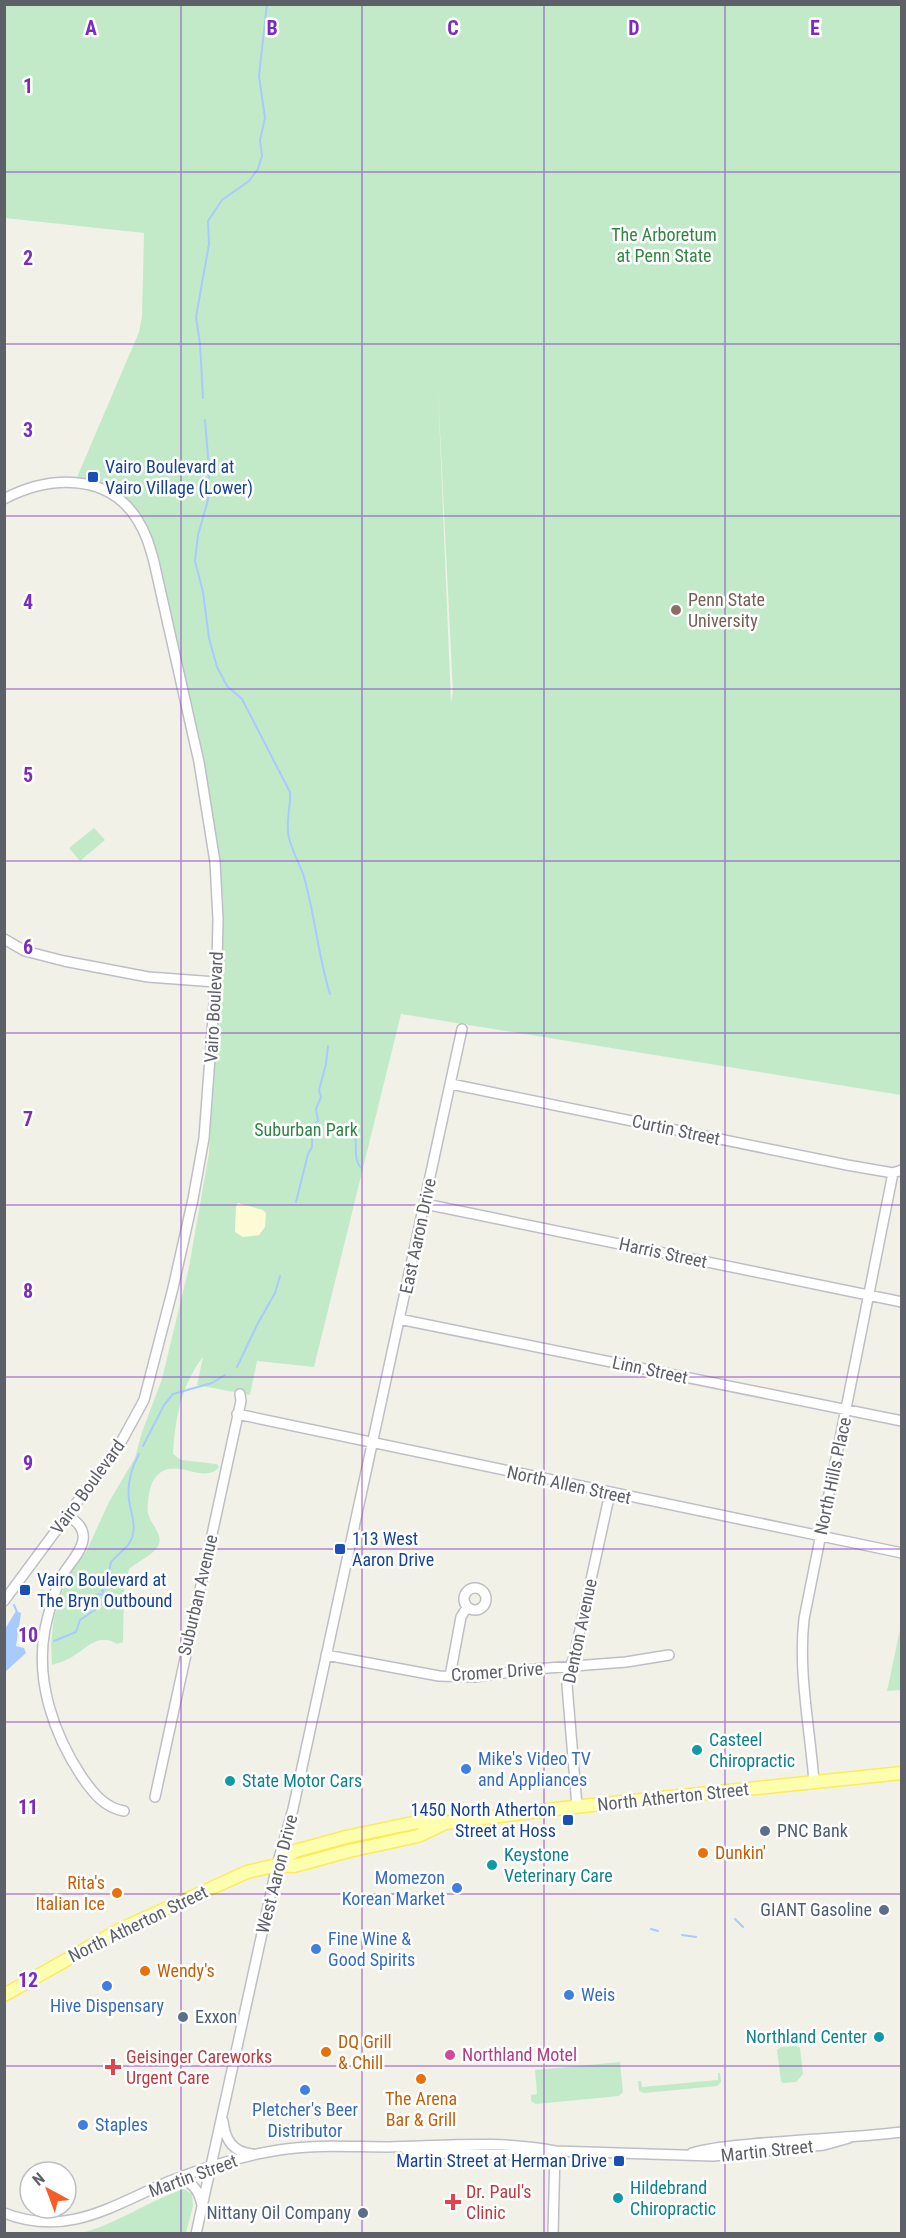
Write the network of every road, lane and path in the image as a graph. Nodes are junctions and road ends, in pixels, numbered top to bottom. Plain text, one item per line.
1 (4, 499) edge
2 (4, 939) edge
3 (216, 982) junction
4 (462, 1029) dead end
5 (451, 1084) junction
6 (897, 1172) edge
7 (425, 1204) junction
8 (870, 1295) junction
9 (902, 1302) edge
10 (399, 1319) junction
11 (240, 1394) dead end
12 (847, 1410) junction
13 (237, 1414) junction
14 (902, 1421) edge
15 (372, 1443) junction
16 (610, 1493) junction
17 (67, 1515) junction
18 (820, 1537) junction
19 (902, 1553) edge
20 (4, 1601) edge
21 (467, 1607) dead end
22 (326, 1655) junction
23 (669, 1655) dead end
24 (570, 1667) junction
25 (450, 1676) junction
26 (902, 1773) edge
27 (814, 1782) junction
28 (154, 1797) dead end
29 (577, 1806) junction
30 (124, 1811) dead end
31 (277, 1864) junction
32 (4, 1995) edge
33 (223, 2114) junction
34 (902, 2132) edge
35 (555, 2151) junction
36 (257, 2154) junction
37 (212, 2165) junction
38 (170, 2181) junction
39 (202, 2207) junction
40 (4, 2213) edge
41 (196, 2234) edge
42 (553, 2234) edge

1 - 3 street, Vairo Boulevard
2 - 3 street
3 - 17 street, Vairo Boulevard
4 - 5 street, East Aaron Drive
5 - 6 street, Curtin Street
5 - 7 street, East Aaron Drive
6 - 8 street, North Hills Place
7 - 8 street, Harris Street
7 - 10 street, East Aaron Drive
8 - 9 street, Harris Street
8 - 12 street, North Hills Place
10 - 12 street, Linn Street
10 - 15 street, East Aaron Drive
11 - 13 street, Suburban Avenue
12 - 14 street, Linn Street
12 - 18 street, North Hills Place
13 - 15 street, North Allen Street
13 - 28 street, Suburban Avenue
15 - 16 street, North Allen Street
15 - 22 street, West Aaron Drive
16 - 18 street, North Allen Street
16 - 24 street, Denton Avenue
17 - 20 street, Vairo Boulevard
17 - 30 street
18 - 19 street, North Allen Street
18 - 27 street, North Hills Place
21 - 25 street
22 - 25 street, Cromer Drive
22 - 31 street, West Aaron Drive
23 - 24 street, Cromer Drive
24 - 25 street, Cromer Drive
24 - 29 street, Denton Avenue
26 - 27 main road, North Atherton Street
27 - 29 main road, North Atherton Street
29 - 31 main road, North Atherton Street
31 - 32 main road, North Atherton Street
31 - 33 street, West Aaron Drive
33 - 36 street
33 - 37 street, West Aaron Drive
34 - 35 street, Martin Street
35 - 36 street, Martin Street
35 - 42 street
36 - 37 street, Martin Street
37 - 38 street, Martin Street
37 - 39 street, West Aaron Drive
38 - 39 street
38 - 40 street, Martin Street
39 - 41 street, West Aaron Drive

